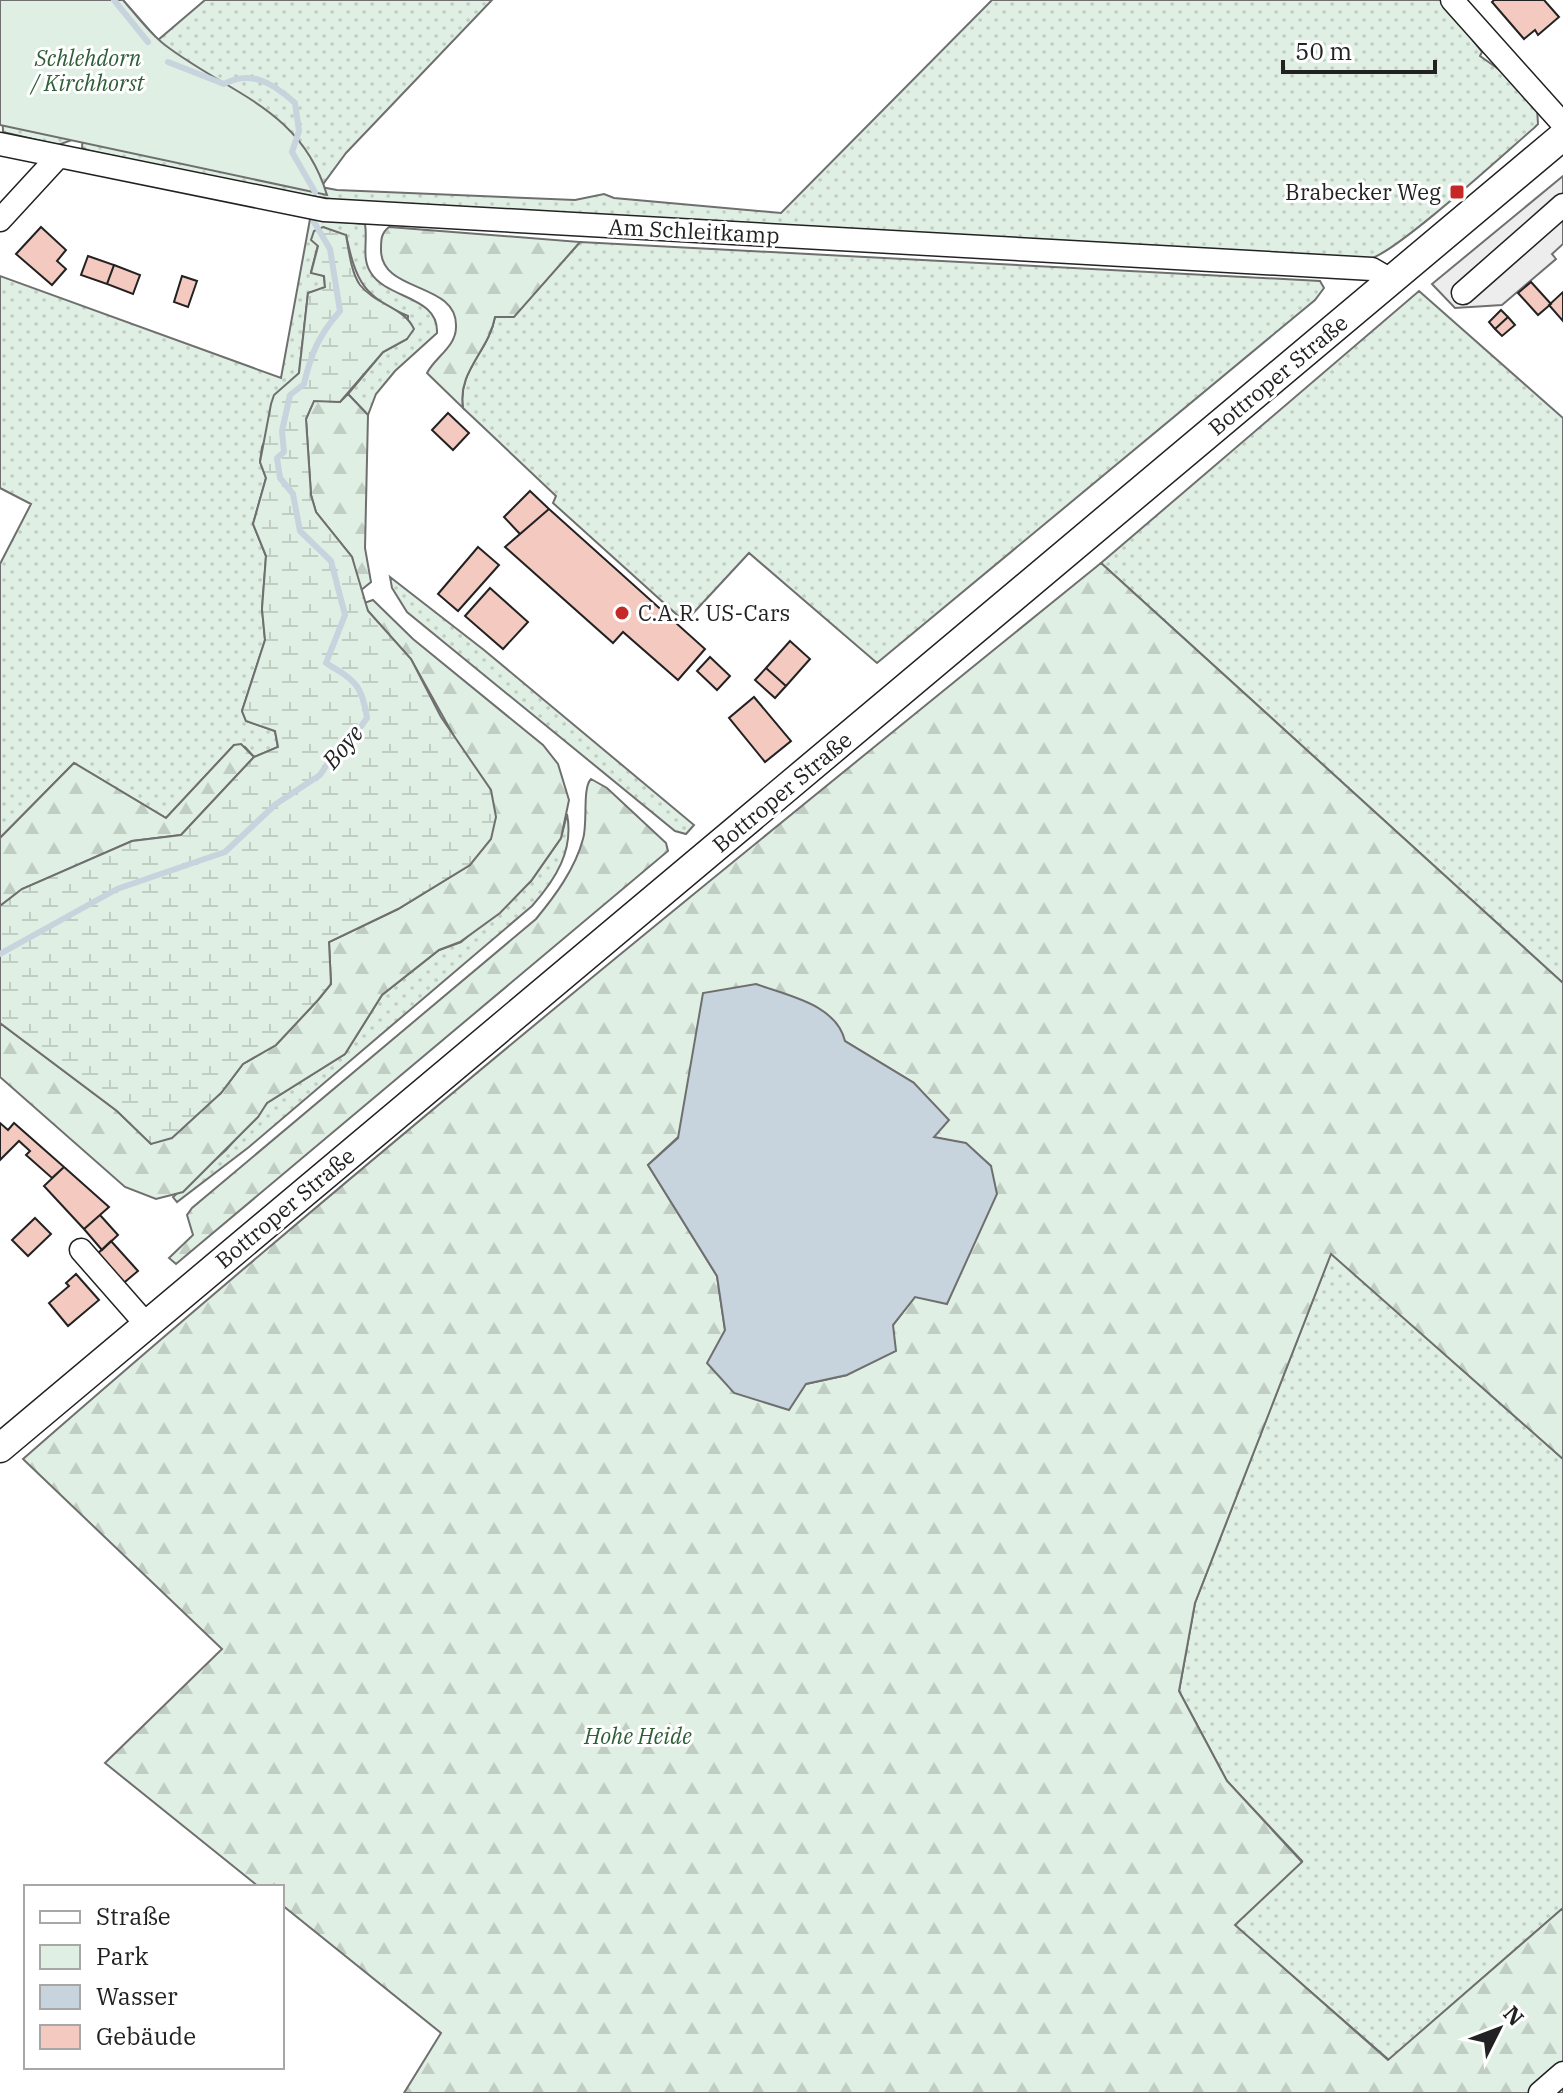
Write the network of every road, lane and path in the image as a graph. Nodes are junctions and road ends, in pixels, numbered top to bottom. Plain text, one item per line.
1 (1452, 0) edge
2 (1563, 124) edge
3 (1563, 136) edge
4 (0, 144) edge
5 (58, 157) junction
6 (1563, 205) edge
7 (0, 220) edge
8 (1391, 280) junction
9 (1463, 293) dead end
10 (81, 1250) dead end
11 (146, 1324) junction
12 (0, 1448) edge
13 (1563, 2073) edge
14 (1540, 2093) edge

1 - 2 street
3 - 8 main road, Bottroper Straße
4 - 5 street, Am Schleitkamp
5 - 7 street
5 - 8 street, Am Schleitkamp
6 - 9 street
8 - 11 main road, Bottroper Straße
10 - 11 street
11 - 12 main road, Bottroper Straße
13 - 14 street

